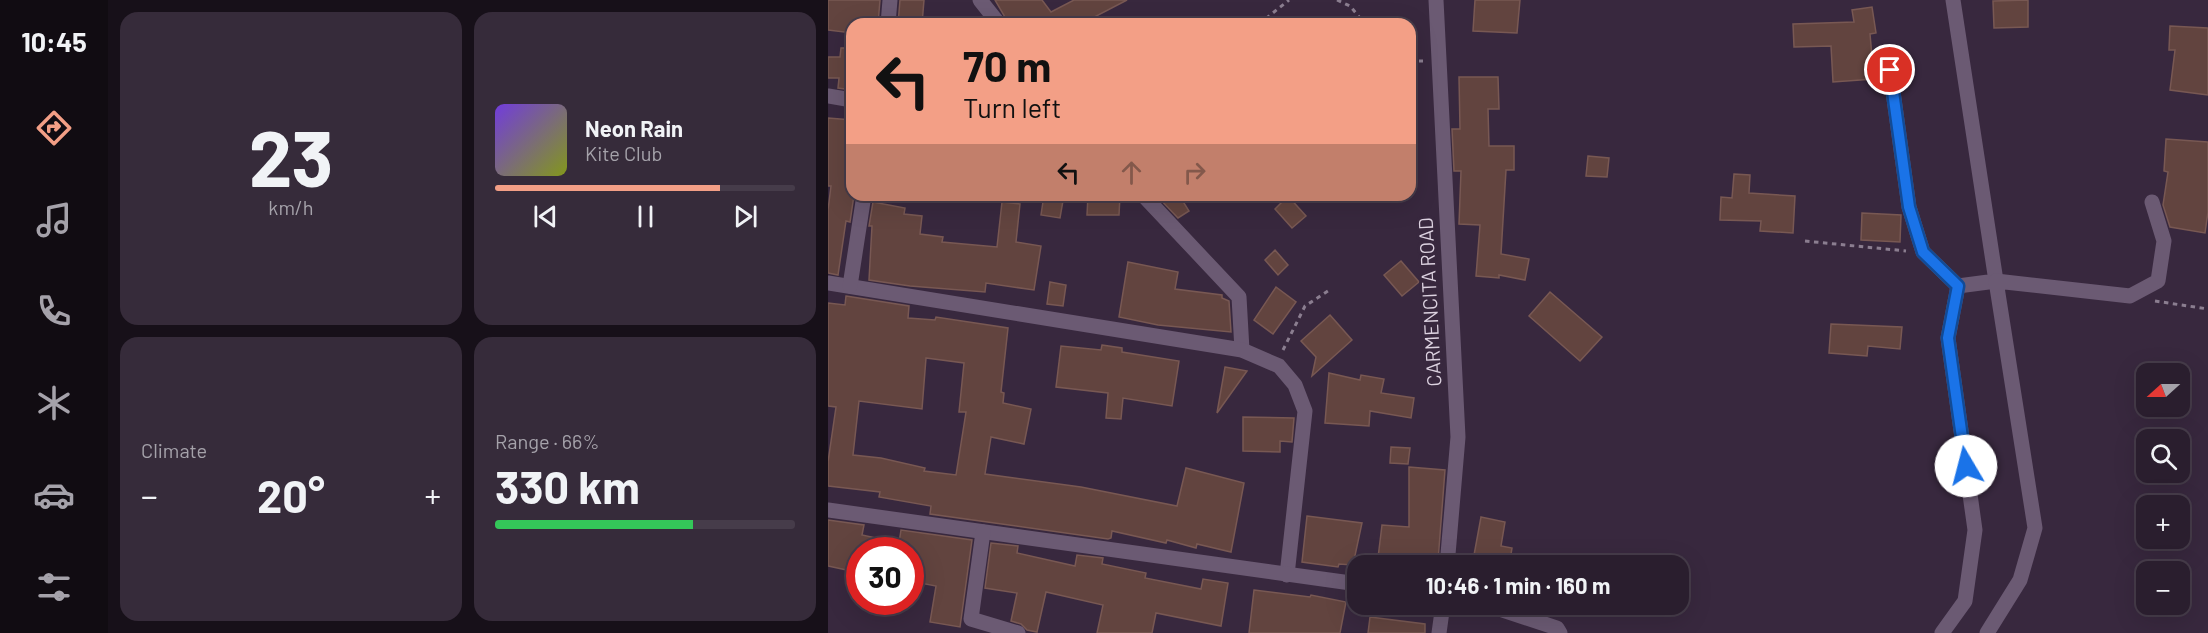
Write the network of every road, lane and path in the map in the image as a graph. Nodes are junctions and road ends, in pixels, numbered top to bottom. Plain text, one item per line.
1 (890, 0) edge
2 (980, 0) edge
3 (1290, 0) edge
4 (1337, 0) edge
5 (1436, 0) edge
6 (1953, 0) edge
7 (888, 18) edge
8 (994, 18) edge
9 (1267, 18) edge
10 (1360, 18) edge
11 (1890, 70) dead end
12 (828, 96) edge
13 (846, 99) edge
14 (863, 201) edge
15 (1149, 201) edge
16 (2152, 202) dead end
17 (1805, 241) dead end
18 (1923, 252) junction
19 (1996, 281) junction
20 (828, 283) edge
21 (850, 286) junction
22 (1958, 286) junction
23 (1328, 291) dead end
24 (2130, 296) junction
25 (2208, 309) edge
26 (1242, 350) junction
27 (1279, 366) junction
28 (828, 510) edge
29 (983, 532) junction
30 (1448, 555) edge
31 (1287, 575) junction
32 (1347, 583) edge
33 (1441, 615) edge
34 (1517, 615) edge
35 (1018, 633) edge
36 (1439, 633) edge
37 (1560, 633) edge
38 (1942, 633) edge
39 (1987, 633) edge

1 - 7 street
2 - 8 street
3 - 9 path
4 - 10 path
5 - 30 street, CARMENCITA ROAD
6 - 19 street
11 - 18 street
12 - 13 street
14 - 21 street
15 - 26 street
16 - 24 street
17 - 18 path
18 - 22 street
19 - 22 street
19 - 24 street
19 - 39 street
20 - 21 street
21 - 26 street
22 - 38 street
23 - 27 path
24 - 25 path
26 - 27 street
27 - 31 street
28 - 29 street
29 - 31 street
29 - 35 street
31 - 32 street
33 - 36 street
34 - 37 street

